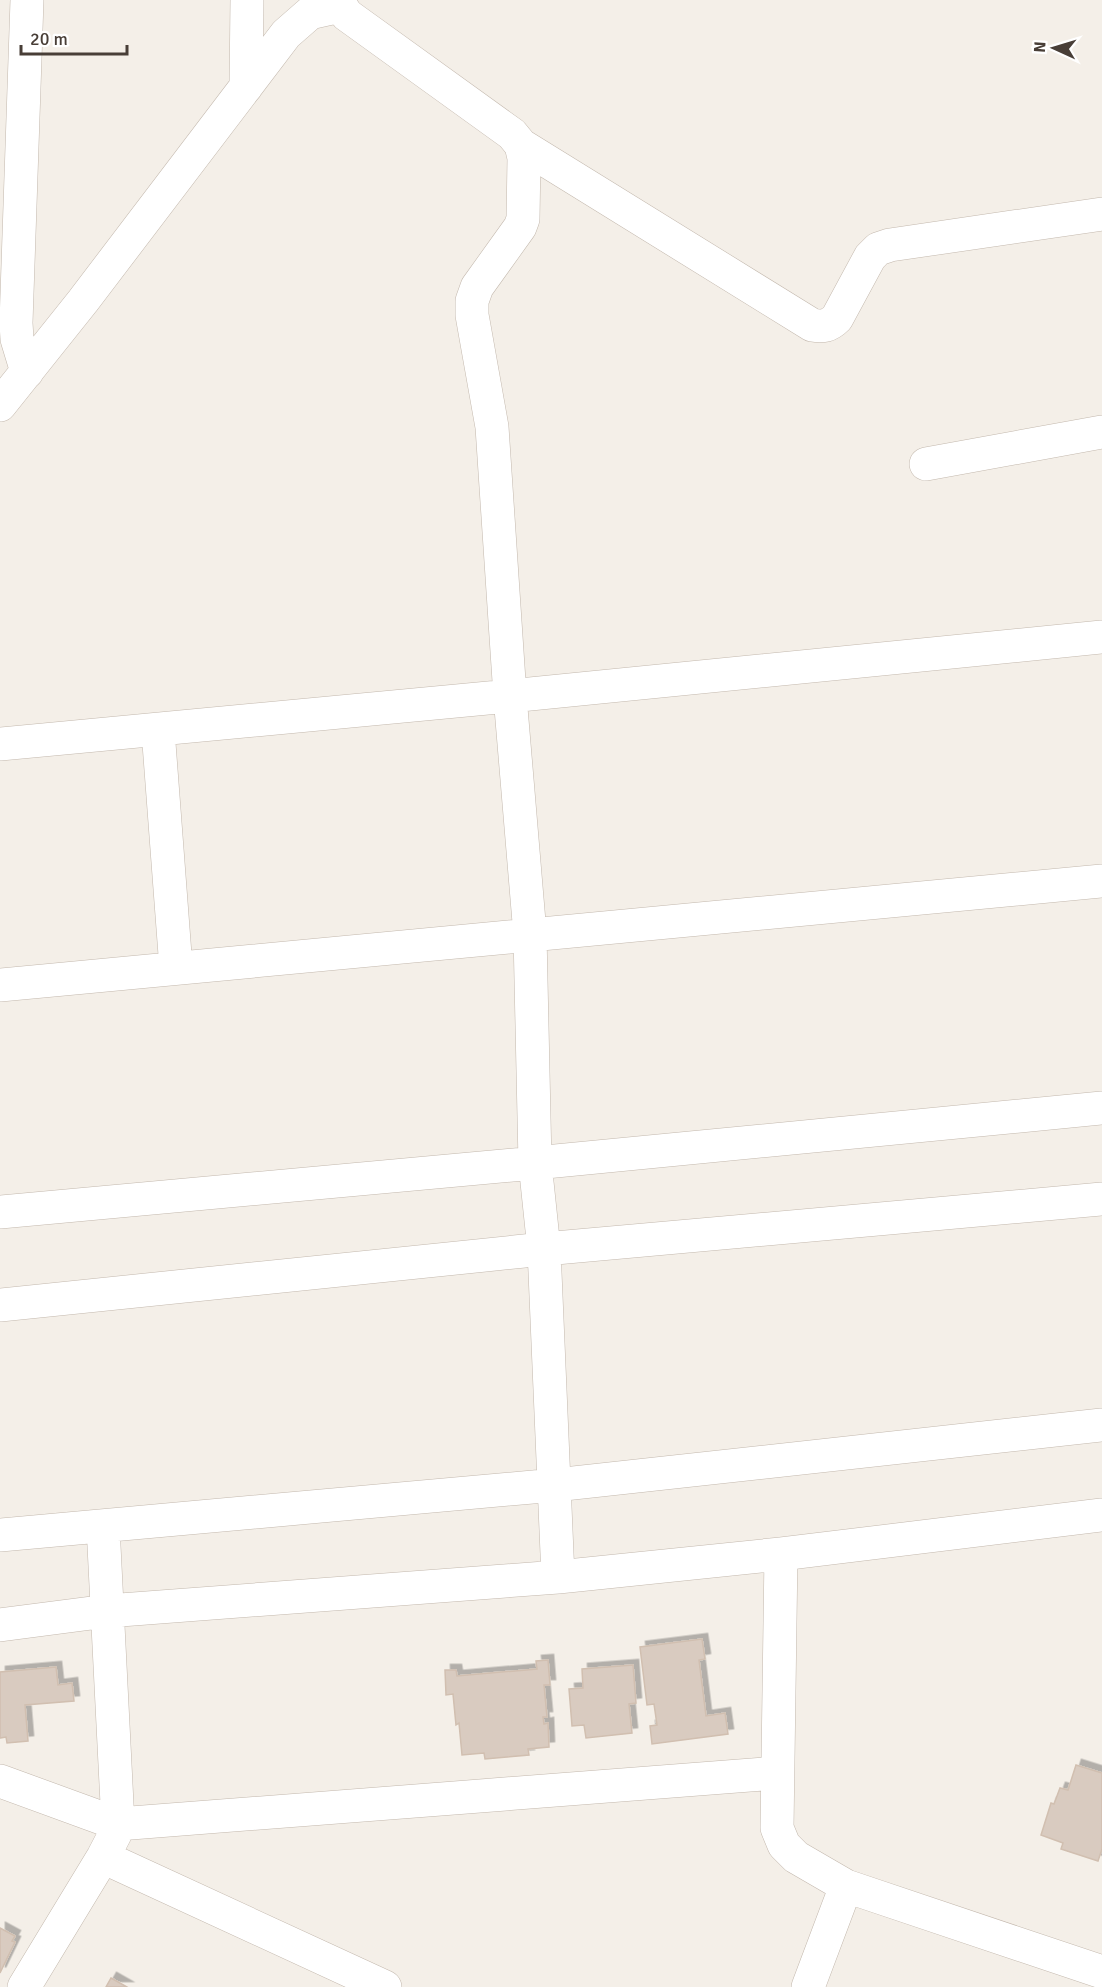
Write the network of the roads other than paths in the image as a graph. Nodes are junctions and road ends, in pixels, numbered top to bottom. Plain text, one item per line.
1 (27, 0) edge
2 (247, 0) edge
3 (342, 3) edge
4 (246, 87) junction
5 (521, 145) junction
6 (1102, 214) edge
7 (27, 372) junction
8 (0, 405) edge
9 (1102, 432) edge
10 (926, 464) dead end
11 (1102, 637) edge
12 (510, 696) junction
13 (158, 730) junction
14 (0, 744) edge
15 (1102, 881) edge
16 (530, 934) junction
17 (176, 968) junction
18 (0, 985) edge
19 (1102, 1108) edge
20 (535, 1163) junction
21 (1102, 1199) edge
22 (0, 1212) edge
23 (544, 1248) junction
24 (0, 1305) edge
25 (1102, 1425) edge
26 (555, 1485) junction
27 (1102, 1515) edge
28 (103, 1526) junction
29 (0, 1535) edge
30 (781, 1554) junction
31 (558, 1577) junction
32 (106, 1611) junction
33 (0, 1625) edge
34 (777, 1773) junction
35 (0, 1781) edge
36 (118, 1824) junction
37 (103, 1857) junction
38 (832, 1878) junction
39 (1102, 1972) edge
40 (24, 1987) edge
41 (385, 1987) edge
42 (808, 1987) edge

1 - 7 street
2 - 4 street
3 - 4 street
3 - 5 street
4 - 7 street
5 - 6 street
5 - 12 street
7 - 8 street
9 - 10 street
11 - 12 street
12 - 13 street
12 - 16 street
13 - 14 street
13 - 17 street
15 - 16 street
16 - 17 street
16 - 20 street
17 - 18 street
19 - 20 street
20 - 22 street
20 - 23 street
21 - 23 street
23 - 24 street
23 - 26 street
25 - 26 street
26 - 28 street
26 - 31 street
27 - 30 street
28 - 29 street
28 - 32 street
30 - 31 street
30 - 34 street
31 - 32 street
32 - 33 street
32 - 36 street
34 - 36 street
34 - 38 street
35 - 36 street
36 - 37 street
37 - 40 street
37 - 41 street
38 - 39 street
38 - 42 street

